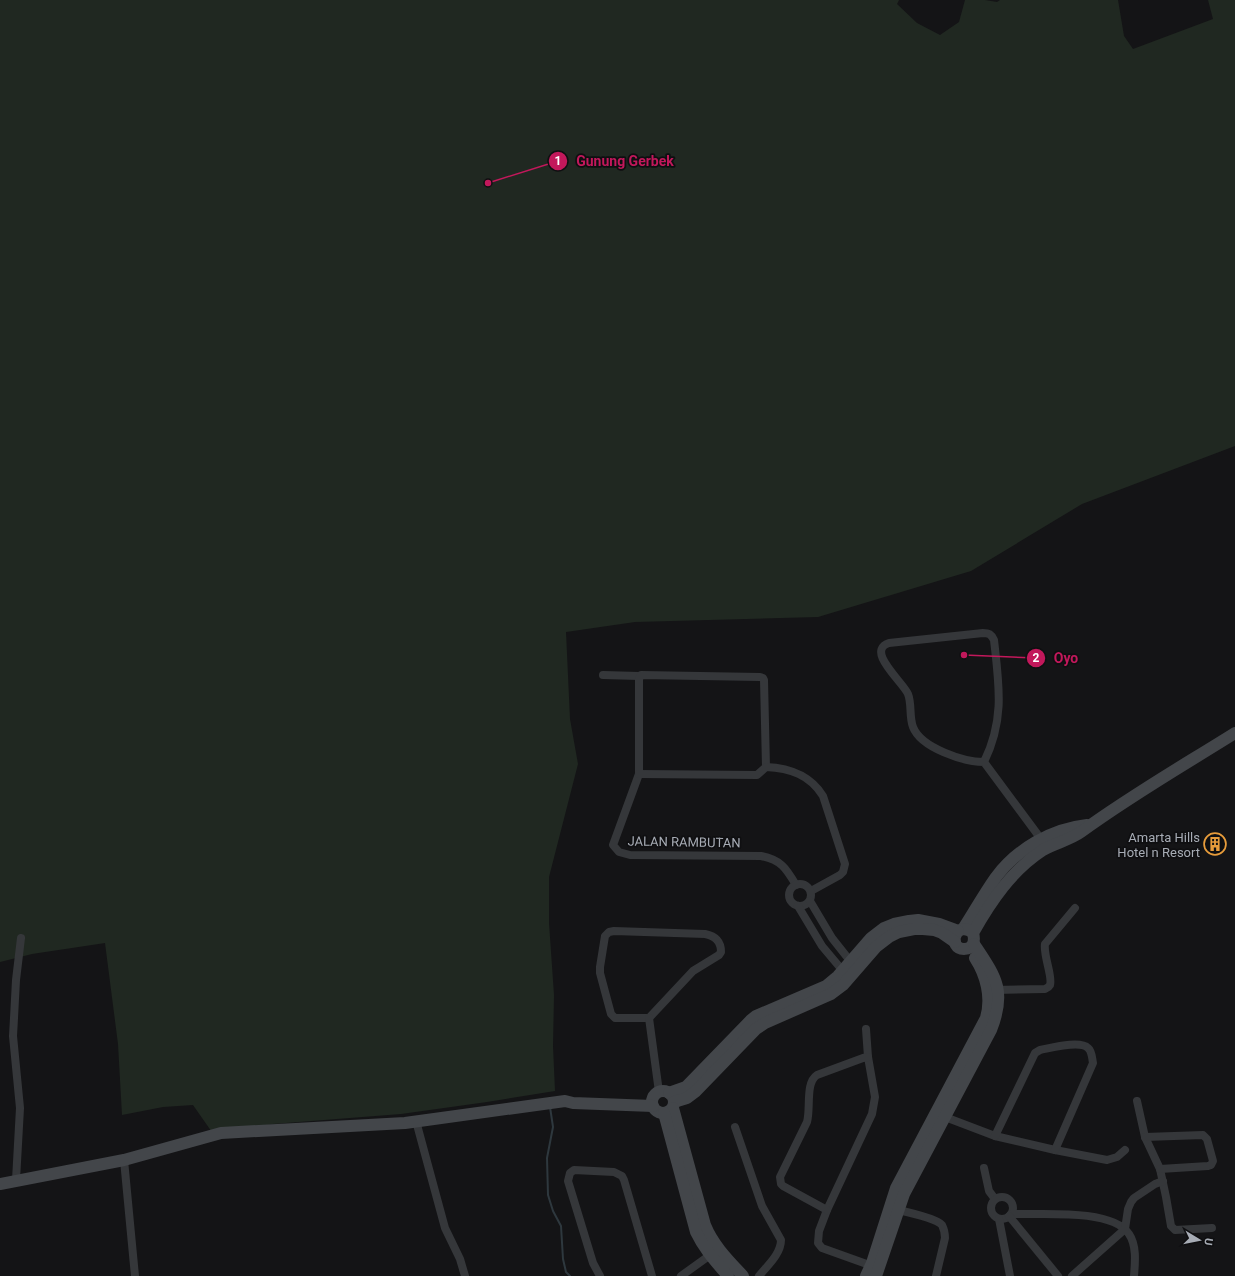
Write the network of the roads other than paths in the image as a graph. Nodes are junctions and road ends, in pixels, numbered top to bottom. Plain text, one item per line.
1 (602, 675) dead end
2 (639, 676) junction
3 (1235, 733) edge
4 (984, 762) junction
5 (766, 767) junction
6 (639, 774) junction
7 (1076, 831) junction
8 (1041, 839) junction
9 (796, 885) junction
10 (994, 890) junction
11 (811, 891) junction
12 (810, 901) junction
13 (798, 906) junction
14 (1075, 908) dead end
15 (879, 937) junction
16 (21, 938) dead end
17 (965, 938) junction
18 (847, 967) junction
19 (993, 990) junction
20 (649, 1018) junction
21 (866, 1029) dead end
22 (868, 1057) junction
23 (962, 1074) junction
24 (1137, 1101) dead end
25 (664, 1102) junction
26 (945, 1117) junction
27 (412, 1122) junction
28 (735, 1127) dead end
29 (995, 1136) junction
30 (1145, 1136) junction
31 (1056, 1150) junction
32 (1125, 1150) dead end
33 (124, 1160) junction
34 (984, 1168) dead end
35 (1160, 1169) junction
36 (16, 1180) junction
37 (1163, 1181) junction
38 (0, 1184) edge
39 (995, 1200) junction
40 (827, 1210) junction
41 (898, 1210) junction
42 (1010, 1215) junction
43 (999, 1218) junction
44 (1212, 1228) dead end
45 (1125, 1229) junction
46 (714, 1252) junction
47 (873, 1271) edge
48 (135, 1276) edge
49 (464, 1276) edge
50 (600, 1276) edge
51 (652, 1276) edge
52 (681, 1276) edge
53 (728, 1276) edge
54 (743, 1276) edge
55 (759, 1276) edge
56 (936, 1276) edge
57 (1010, 1276) edge
58 (1058, 1276) edge
59 (1072, 1276) edge
60 (1134, 1276) edge

1 - 2 street
2 - 5 street
2 - 6 street
3 - 7 street
4 - 4 street
4 - 8 street
5 - 6 street
5 - 11 street
6 - 9 street, JALAN RAMBUTAN
7 - 8 street
7 - 10 street
8 - 10 street
9 - 11 street
9 - 13 street
10 - 17 street
11 - 12 street
12 - 13 street
12 - 18 street
13 - 18 street
14 - 19 street
15 - 17 street
15 - 18 street
15 - 25 street
16 - 36 street
17 - 19 street
18 - 25 street
19 - 23 street
20 - 20 street
20 - 25 street
21 - 22 street
22 - 40 street
22 - 40 street
23 - 26 street
23 - 47 street
24 - 30 street
25 - 27 street
25 - 46 street
26 - 29 street
26 - 41 street
27 - 33 street
27 - 49 street
28 - 55 street
29 - 31 street
29 - 31 street
30 - 35 street
30 - 35 street
31 - 32 street
33 - 36 street
33 - 48 street
34 - 39 street
35 - 37 street
36 - 38 street
37 - 44 street
37 - 45 street
39 - 42 street
39 - 43 street
40 - 47 street
41 - 47 street
41 - 56 street
42 - 43 street
42 - 45 street
42 - 58 street
43 - 57 street
45 - 59 street
45 - 60 street
46 - 52 street
46 - 53 street
46 - 54 street
50 - 51 street

